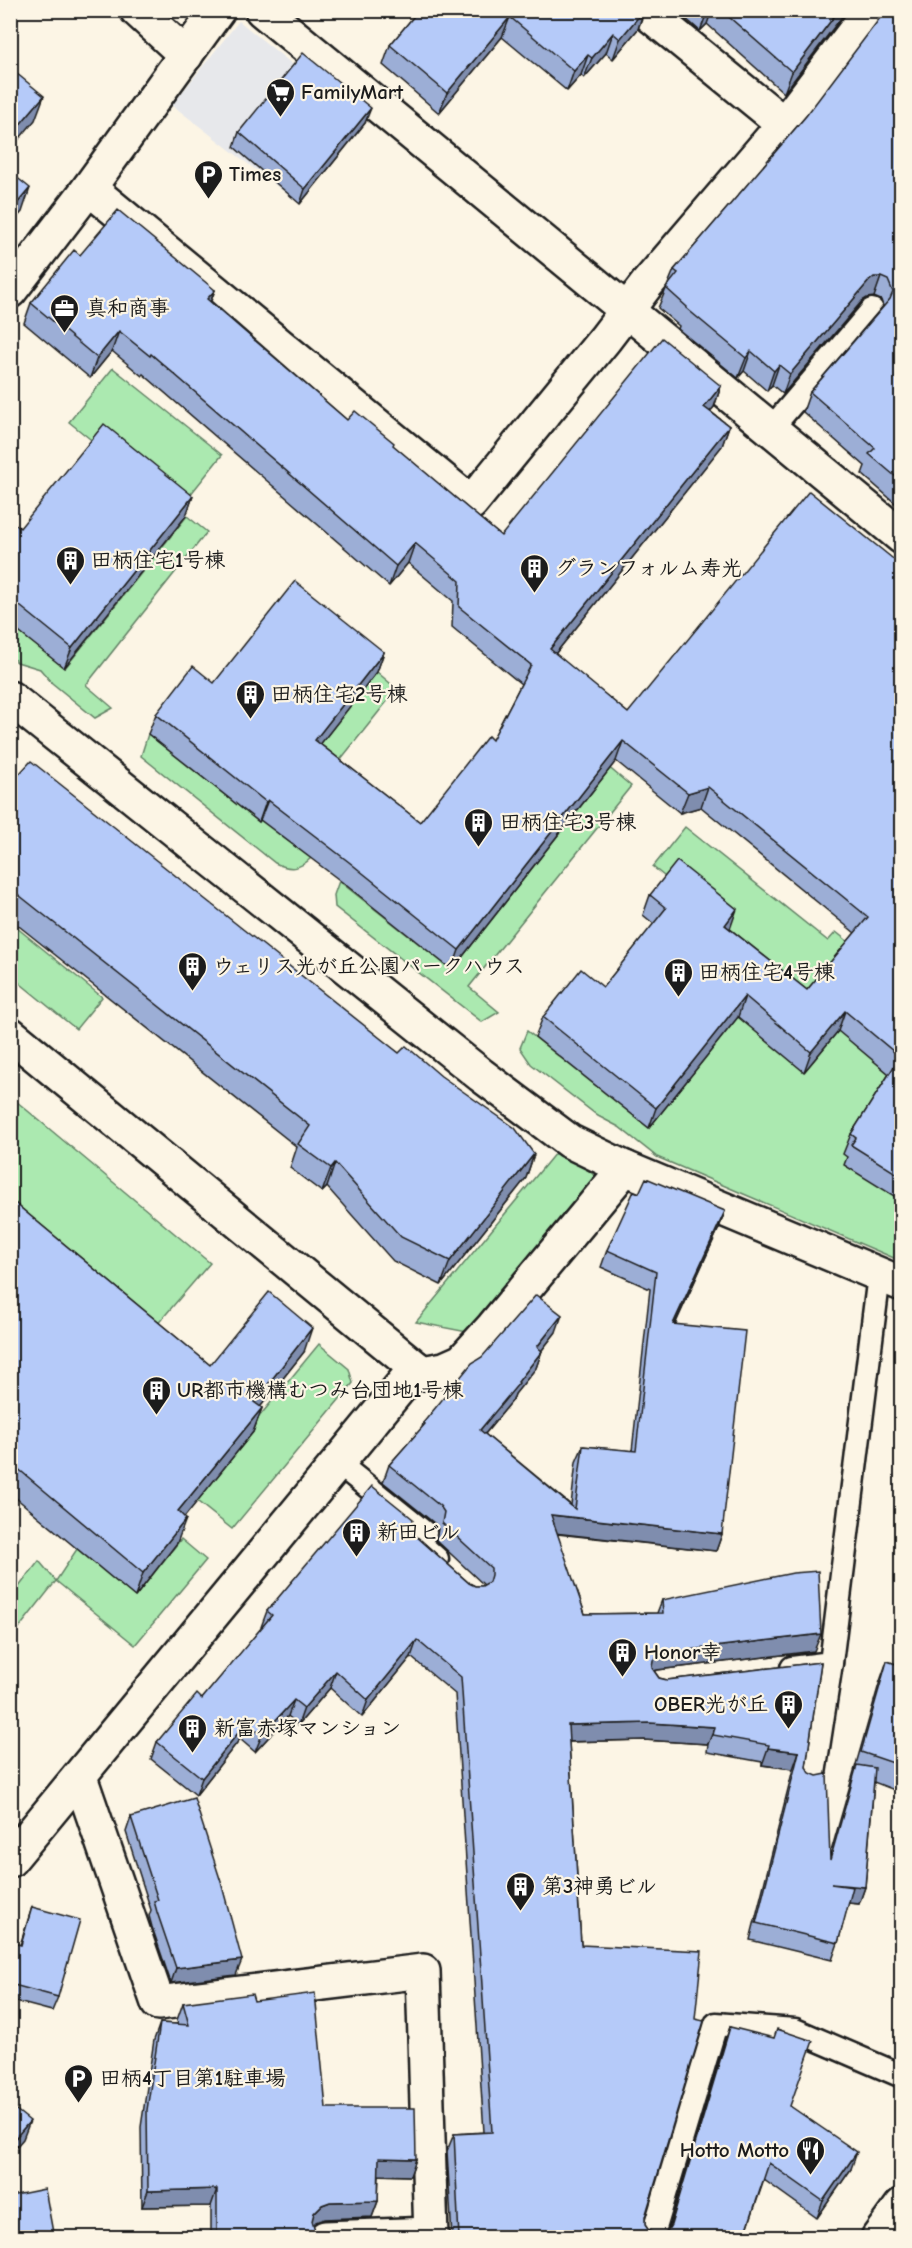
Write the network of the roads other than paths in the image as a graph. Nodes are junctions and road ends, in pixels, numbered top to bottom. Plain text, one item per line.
1 (137, 10) edge
2 (218, 10) edge
3 (262, 10) edge
4 (644, 10) edge
5 (871, 10) edge
6 (186, 55) junction
7 (784, 124) junction
8 (89, 188) junction
9 (10, 291) edge
10 (627, 310) junction
11 (872, 310) edge
12 (770, 430) junction
13 (902, 537) edge
14 (10, 699) edge
15 (10, 1034) edge
16 (625, 1168) junction
17 (890, 1279) edge
18 (416, 1368) junction
19 (338, 1463) junction
20 (454, 1574) edge
21 (831, 1663) junction
22 (773, 1670) edge
23 (80, 1778) junction
24 (813, 1779) edge
25 (10, 1860) edge
26 (902, 2076) edge
27 (902, 2205) edge
28 (431, 2236) edge
29 (325, 2238) edge
30 (652, 2238) edge
31 (878, 2238) edge

1 - 6 street
2 - 6 street
3 - 10 street
4 - 7 street
5 - 7 street
6 - 8 street
7 - 10 street
8 - 9 street
8 - 10 street
10 - 12 street
11 - 12 lane
12 - 13 street
14 - 16 street
15 - 18 street
16 - 17 street
16 - 18 street
17 - 21 lane
18 - 19 street
19 - 20 lane
19 - 23 street
21 - 22 lane
21 - 24 lane
23 - 25 street
23 - 28 street
26 - 30 lane
27 - 31 street
28 - 29 street

